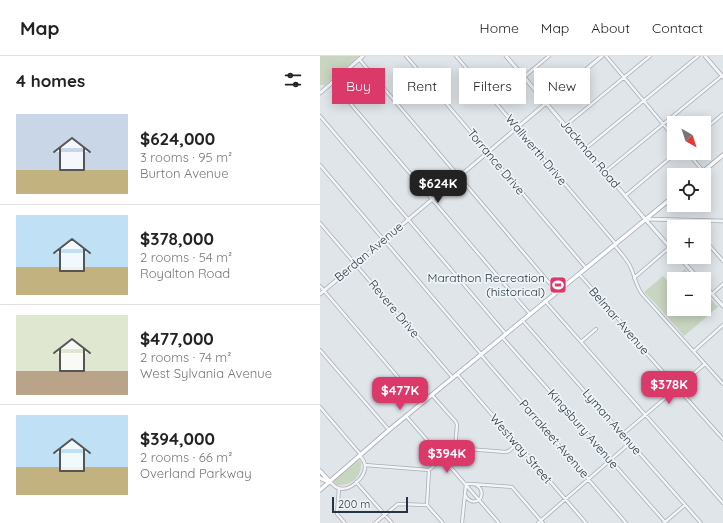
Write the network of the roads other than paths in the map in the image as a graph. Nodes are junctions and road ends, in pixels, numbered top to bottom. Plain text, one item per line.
1 (363, 56) edge
2 (406, 56) edge
3 (456, 56) edge
4 (506, 56) edge
5 (549, 56) edge
6 (602, 56) edge
7 (606, 56) edge
8 (650, 56) edge
9 (698, 56) edge
10 (705, 56) edge
11 (359, 59) junction
12 (348, 68) edge
13 (516, 68) edge
14 (588, 68) edge
15 (526, 75) edge
16 (723, 76) edge
17 (624, 77) junction
18 (526, 79) edge
19 (332, 82) edge
20 (534, 89) edge
21 (320, 93) edge
22 (644, 101) junction
23 (351, 104) edge
24 (545, 104) edge
25 (547, 104) edge
26 (723, 114) edge
27 (320, 116) edge
28 (663, 124) junction
29 (711, 124) edge
30 (565, 126) junction
31 (517, 128) junction
32 (667, 129) edge
33 (585, 149) junction
34 (488, 152) junction
35 (723, 155) edge
36 (668, 160) edge
37 (694, 160) edge
38 (320, 165) edge
39 (700, 168) edge
40 (707, 168) edge
41 (605, 172) junction
42 (459, 176) junction
43 (625, 196) junction
44 (432, 199) junction
45 (667, 202) edge
46 (408, 219) junction
47 (645, 220) junction
48 (667, 221) edge
49 (711, 221) edge
50 (723, 221) edge
51 (320, 222) edge
52 (384, 240) junction
53 (615, 244) junction
54 (667, 244) edge
55 (711, 247) edge
56 (667, 250) edge
57 (723, 261) edge
58 (355, 264) junction
59 (685, 264) edge
60 (586, 268) junction
61 (692, 272) edge
62 (578, 274) junction
63 (634, 278) junction
64 (723, 284) edge
65 (320, 286) edge
66 (324, 290) junction
67 (557, 292) junction
68 (320, 294) edge
69 (712, 294) joint
70 (546, 301) junction
71 (723, 306) edge
72 (530, 314) junction
73 (522, 320) junction
74 (723, 325) edge
75 (596, 329) dead end
76 (504, 335) junction
77 (581, 342) junction
78 (320, 350) edge
79 (694, 351) junction
80 (481, 354) junction
81 (705, 364) junction
82 (457, 374) junction
83 (453, 378) junction
84 (723, 384) edge
85 (678, 388) junction
86 (432, 394) junction
87 (421, 404) junction
88 (320, 407) edge
89 (645, 415) junction
90 (406, 416) junction
91 (389, 430) junction
92 (623, 434) junction
93 (723, 439) edge
94 (630, 443) junction
95 (517, 444) junction
96 (455, 448) junction
97 (360, 455) junction
98 (443, 458) junction
99 (610, 460) junction
100 (365, 465) junction
101 (429, 470) junction
102 (320, 471) edge
103 (320, 478) edge
104 (588, 479) junction
105 (330, 482) junction
106 (356, 482) junction
107 (466, 484) junction
108 (476, 485) junction
109 (325, 486) junction
110 (339, 488) junction
111 (320, 490) edge
112 (464, 495) junction
113 (565, 499) junction
114 (479, 500) junction
115 (723, 503) edge
116 (427, 505) junction
117 (685, 505) junction
118 (385, 515) junction
119 (542, 522) edge
120 (664, 522) edge
121 (345, 523) edge
122 (375, 523) edge
123 (392, 523) edge
124 (442, 523) edge
125 (462, 523) edge
126 (499, 523) edge
127 (538, 523) edge
128 (586, 523) edge
129 (626, 523) edge
130 (701, 523) edge

1 - 11 street
2 - 34 street, Torrance Drive
3 - 31 street, Wallwerth Drive
4 - 13 street, Jackman Road
5 - 15 street
6 - 14 street, Berdan Avenue
7 - 17 street
8 - 17 street
9 - 22 street
10 - 16 street
11 - 12 street
11 - 42 street
16 - 28 street
17 - 22 street
17 - 30 street
18 - 20 street, Jackman Road
19 - 21 street
22 - 28 street
22 - 33 street
23 - 44 street
24 - 31 street, Berdan Avenue
25 - 30 street, Jackman Road
26 - 29 street
27 - 46 street, Kingsbury Avenue
28 - 32 street
28 - 41 street
30 - 33 street, Jackman Road
31 - 34 street, Berdan Avenue
31 - 53 street, Wallwerth Drive
33 - 41 street, Jackman Road
34 - 42 street, Berdan Avenue
34 - 60 street, Torrance Drive
35 - 40 main road
36 - 43 street
37 - 39 street
38 - 52 street, Parrakeet Avenue
41 - 43 street, Jackman Road
42 - 44 street, Berdan Avenue
42 - 67 street
43 - 47 street, Jackman Road
44 - 46 street, Berdan Avenue
44 - 72 street
45 - 47 main road
46 - 52 street, Berdan Avenue
46 - 76 street, Kingsbury Avenue
47 - 48 street
47 - 53 main road
47 - 54 street, Jackman Road
49 - 50 street
51 - 58 street, Revere Drive
52 - 58 street, Berdan Avenue
52 - 80 street, Parrakeet Avenue
53 - 60 main road
53 - 63 street, Wallwerth Drive
55 - 57 street
56 - 63 street
58 - 66 street, Berdan Avenue
58 - 83 street, Revere Drive
59 - 61 street
60 - 62 main road
62 - 67 main road
62 - 85 street, Belmar Avenue
63 - 79 street, Wallwerth Drive
64 - 69 street
65 - 66 street
66 - 68 street, Berdan Avenue
66 - 87 street
67 - 70 main road
69 - 71 street
70 - 72 main road
70 - 77 street
72 - 73 main road
73 - 76 main road
73 - 92 street, Lyman Avenue
74 - 79 street
75 - 77 street
76 - 80 main road
76 - 99 street, Kingsbury Avenue
77 - 89 street
78 - 91 street
79 - 81 street, Wallwerth Drive
80 - 82 main road
80 - 104 street, Parrakeet Avenue
81 - 84 street, Wallwerth Drive
81 - 85 street
82 - 83 main road
82 - 95 street, Westway Street
83 - 86 main road
85 - 89 street
85 - 93 street, Belmar Avenue
86 - 87 main road
86 - 96 street
87 - 90 main road
88 - 97 street
89 - 92 street
89 - 115 street
90 - 91 main road
90 - 98 street
91 - 97 main road
92 - 94 street, Lyman Avenue
94 - 99 street
94 - 117 street, Lyman Avenue
95 - 96 street
95 - 113 street, Westway Street
96 - 98 street
97 - 100 street
97 - 105 main road
98 - 101 street
98 - 107 street
99 - 104 street
99 - 120 street, Kingsbury Avenue
100 - 101 street
100 - 106 street
101 - 116 street
102 - 105 main road
103 - 105 main road
103 - 109 main road
104 - 113 street
104 - 129 street, Parrakeet Avenue
105 - 109 main road
105 - 110 street
106 - 110 street
106 - 118 street
107 - 108 street
107 - 112 street
107 - 114 street
108 - 114 street
108 - 119 street
109 - 111 main road
110 - 121 street
112 - 114 street
112 - 125 street
113 - 119 street
113 - 128 street, Westway Street
114 - 126 street
116 - 118 street
116 - 124 street
117 - 120 street
117 - 130 street, Lyman Avenue
118 - 122 street
118 - 123 street
119 - 127 street

